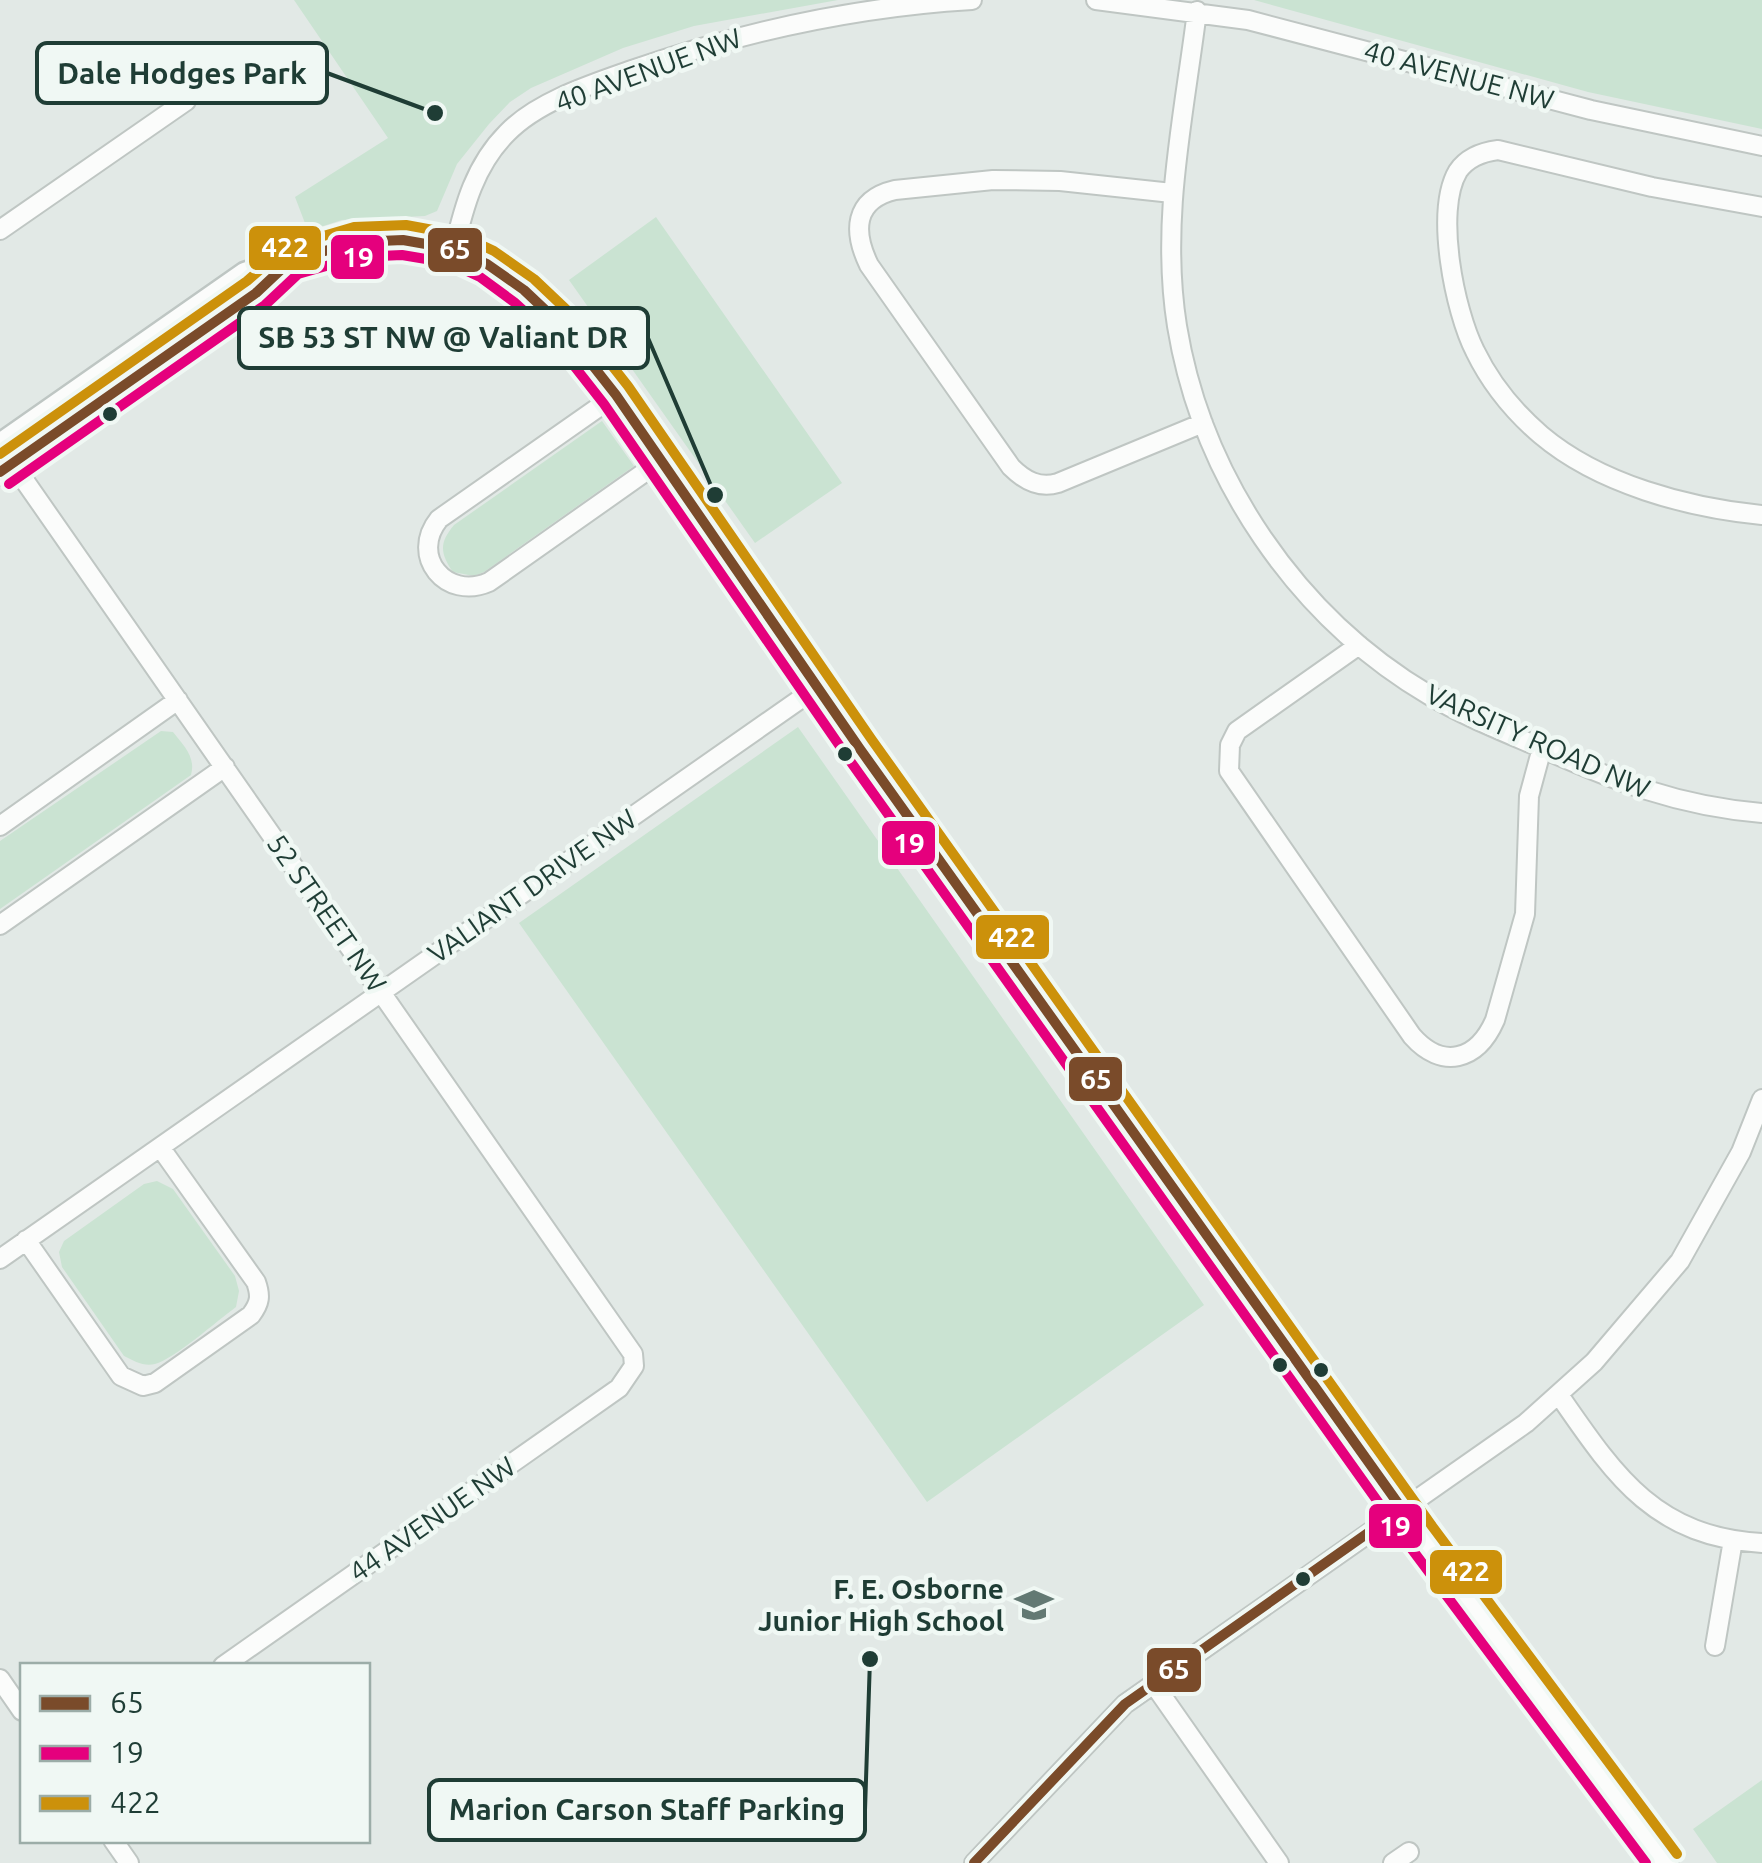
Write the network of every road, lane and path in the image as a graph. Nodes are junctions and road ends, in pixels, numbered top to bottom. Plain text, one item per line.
1 (972, 0) edge
2 (1096, 0) edge
3 (1197, 11) junction
4 (186, 100) dead end
5 (1762, 146) edge
6 (1172, 193) junction
7 (1762, 208) edge
8 (0, 230) edge
9 (454, 249) junction
10 (616, 395) junction
11 (1203, 423) junction
12 (3, 455) edge
13 (662, 460) junction
14 (1762, 515) edge
15 (1359, 645) junction
16 (819, 686) junction
17 (178, 700) junction
18 (1542, 748) junction
19 (225, 767) junction
20 (1762, 812) edge
21 (0, 826) edge
22 (0, 924) edge
23 (382, 992) junction
24 (1762, 1099) edge
25 (160, 1147) junction
26 (26, 1240) junction
27 (0, 1259) edge
28 (634, 1366) joint
29 (1559, 1396) junction
30 (1402, 1510) junction
31 (1732, 1540) junction
32 (1762, 1543) edge
33 (1715, 1646) dead end
34 (227, 1663) edge
35 (0, 1679) edge
36 (1152, 1683) junction
37 (20, 1708) edge
38 (1409, 1852) dead end
39 (974, 1863) edge
40 (1279, 1863) edge
41 (1393, 1863) edge
42 (1665, 1863) edge

1 - 9 street, 40 AVENUE NW
2 - 3 street, 40 AVENUE NW
3 - 5 street, 40 AVENUE NW
3 - 6 street, VARSITY ROAD NW
4 - 8 street
6 - 11 street, VARSITY ROAD NW
6 - 11 street
7 - 14 street
9 - 10 street
9 - 12 street
10 - 13 street
10 - 13 street
11 - 15 street, VARSITY ROAD NW
12 - 17 street, 52 STREET NW
13 - 16 street
15 - 18 street, VARSITY ROAD NW
15 - 18 street
16 - 23 street, VALIANT DRIVE NW
16 - 30 street
17 - 19 street, 52 STREET NW
17 - 21 street
18 - 20 street, VARSITY ROAD NW
19 - 22 street
19 - 23 street, 52 STREET NW
23 - 25 street, VALIANT DRIVE NW
23 - 28 street, 52 STREET NW
24 - 29 street
25 - 26 street, VALIANT DRIVE NW
25 - 26 street
26 - 27 street, VALIANT DRIVE NW
28 - 34 street, 44 AVENUE NW
29 - 30 street
29 - 31 street
30 - 36 street
30 - 42 street
31 - 32 street
31 - 33 street
35 - 37 street
36 - 39 street
36 - 40 street
38 - 41 street

